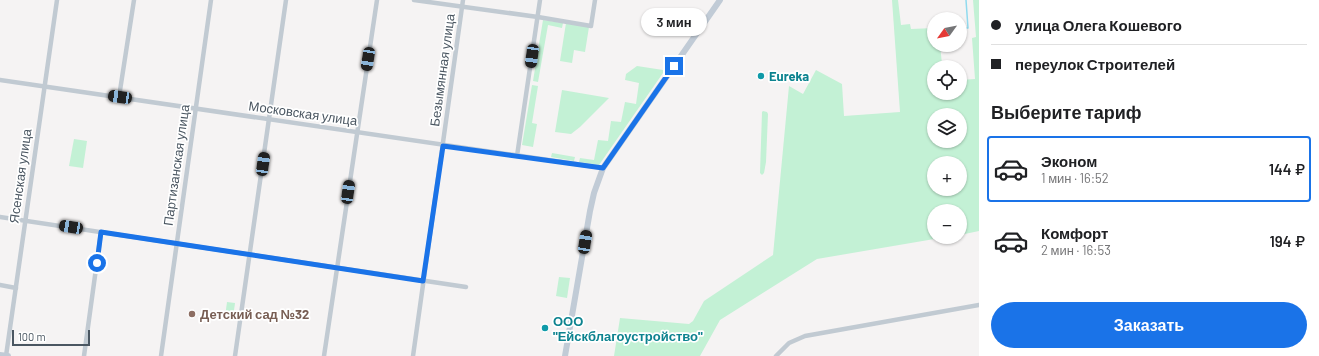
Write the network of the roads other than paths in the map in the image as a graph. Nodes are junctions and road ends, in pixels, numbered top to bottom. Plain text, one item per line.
1 (57, 0) edge
2 (134, 0) edge
3 (211, 0) edge
4 (286, 0) edge
5 (377, 0) edge
6 (414, 0) edge
7 (463, 0) edge
8 (540, 0) edge
9 (595, 0) edge
10 (720, 0) edge
11 (462, 7) junction
12 (538, 17) junction
13 (0, 80) edge
14 (44, 87) junction
15 (120, 97) junction
16 (195, 109) junction
17 (269, 119) junction
18 (357, 132) junction
19 (443, 146) junction
20 (517, 156) junction
21 (603, 168) junction
22 (0, 217) edge
23 (25, 220) junction
24 (101, 232) junction
25 (176, 244) junction
26 (250, 254) junction
27 (337, 268) junction
28 (423, 281) junction
29 (0, 285) edge
30 (466, 287) dead end
31 (16, 288) junction
32 (979, 305) edge
33 (0, 355) edge
34 (7, 356) edge
35 (84, 356) edge
36 (161, 356) edge
37 (235, 356) edge
38 (324, 356) edge
39 (413, 356) edge
40 (566, 356) edge
41 (776, 356) edge

1 - 14 street, Ясенская улица
2 - 15 street
3 - 16 street, Партизанская улица
4 - 17 street
5 - 18 street
6 - 11 street
7 - 11 street, Безымянная улица
8 - 12 street
9 - 12 street
10 - 21 street
11 - 12 street
11 - 19 street, Безымянная улица
12 - 20 street
13 - 14 street, Московская улица
14 - 15 street, Московская улица
14 - 23 street, Ясенская улица
15 - 16 street, Московская улица
16 - 17 street, Московская улица
16 - 25 street, Партизанская улица
17 - 18 street, Московская улица
17 - 26 street
18 - 19 street, Московская улица
18 - 27 street
19 - 20 street, Московская улица
19 - 28 street, Безымянная улица
20 - 21 street, Московская улица
21 - 40 street
22 - 23 street
23 - 24 street
23 - 31 street, Ясенская улица
24 - 25 street
24 - 35 street
25 - 26 street
25 - 36 street, Партизанская улица
26 - 27 street
26 - 37 street
27 - 28 street
27 - 38 street
28 - 30 street
28 - 39 street, Безымянная улица
29 - 31 street
31 - 34 street, Ясенская улица
32 - 41 street
33 - 34 street

